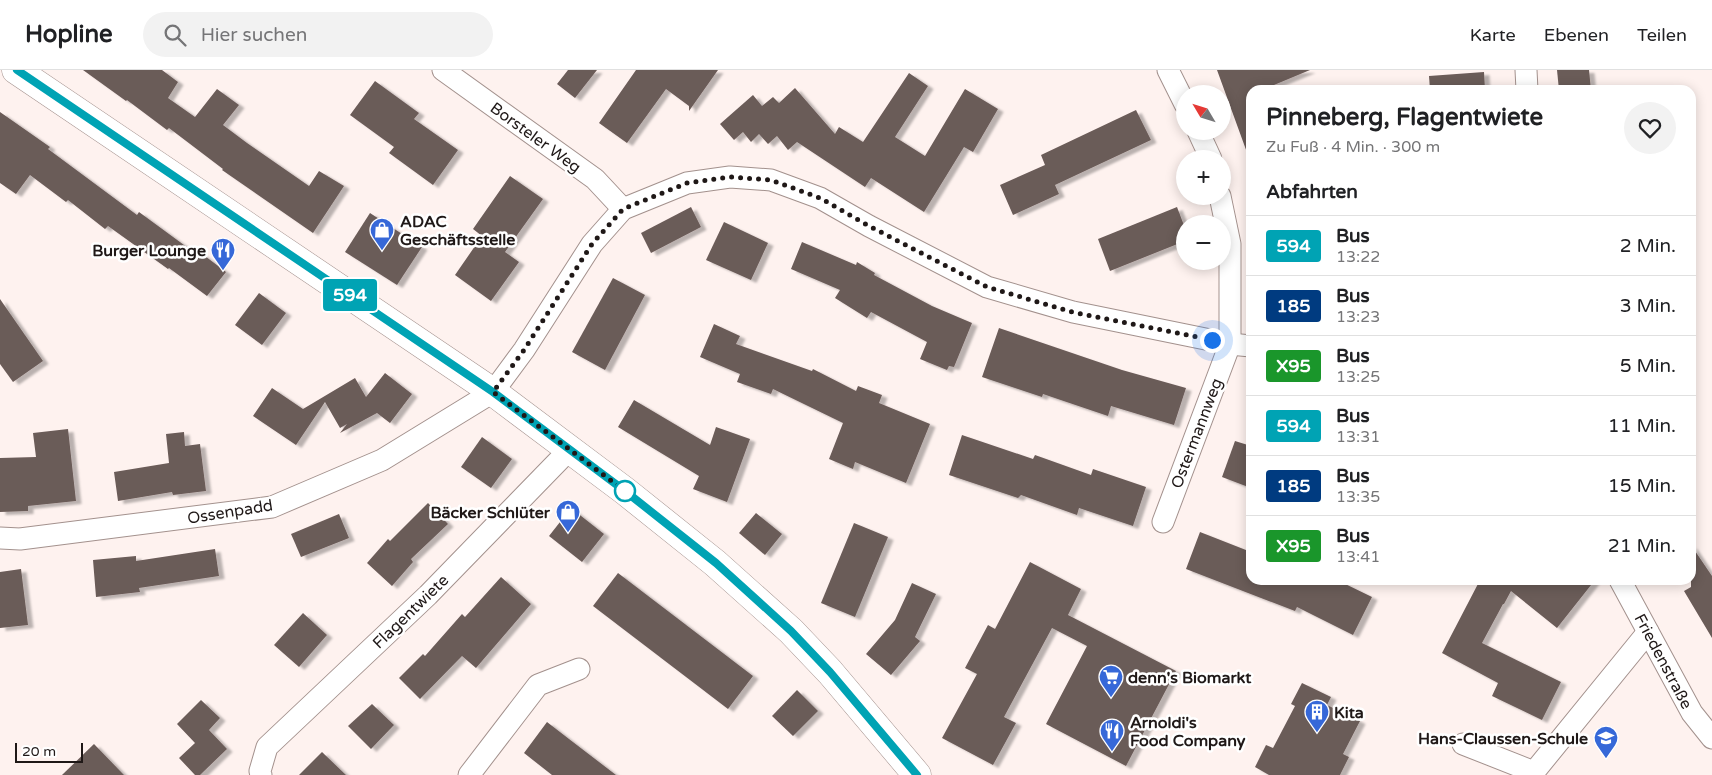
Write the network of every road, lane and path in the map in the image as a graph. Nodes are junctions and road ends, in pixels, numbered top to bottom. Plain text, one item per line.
1 (16, 70) edge
2 (1168, 70) edge
3 (1526, 70) edge
4 (451, 72) edge
5 (1527, 85) edge
6 (1176, 86) edge
7 (1222, 205) edge
8 (623, 209) junction
9 (1230, 344) junction
10 (1246, 346) edge
11 (493, 392) junction
12 (570, 449) junction
13 (1163, 522) dead end
14 (0, 538) edge
15 (1623, 585) edge
16 (1648, 632) junction
17 (579, 669) dead end
18 (1712, 738) edge
19 (1463, 744) dead end
20 (261, 775) edge
21 (469, 775) edge
22 (917, 775) edge

1 - 11 main road
2 - 6 street
3 - 5 street
4 - 8 street, Borsteler Weg
7 - 9 street
8 - 9 street
8 - 11 street
9 - 10 street
9 - 13 street, Ostermannweg
11 - 12 main road
11 - 14 street, Ossenpadd
12 - 20 street, Flagentwiete
12 - 22 main road
15 - 16 street, Friedenstraße
16 - 18 street, Friedenstraße
16 - 19 street
17 - 21 street

